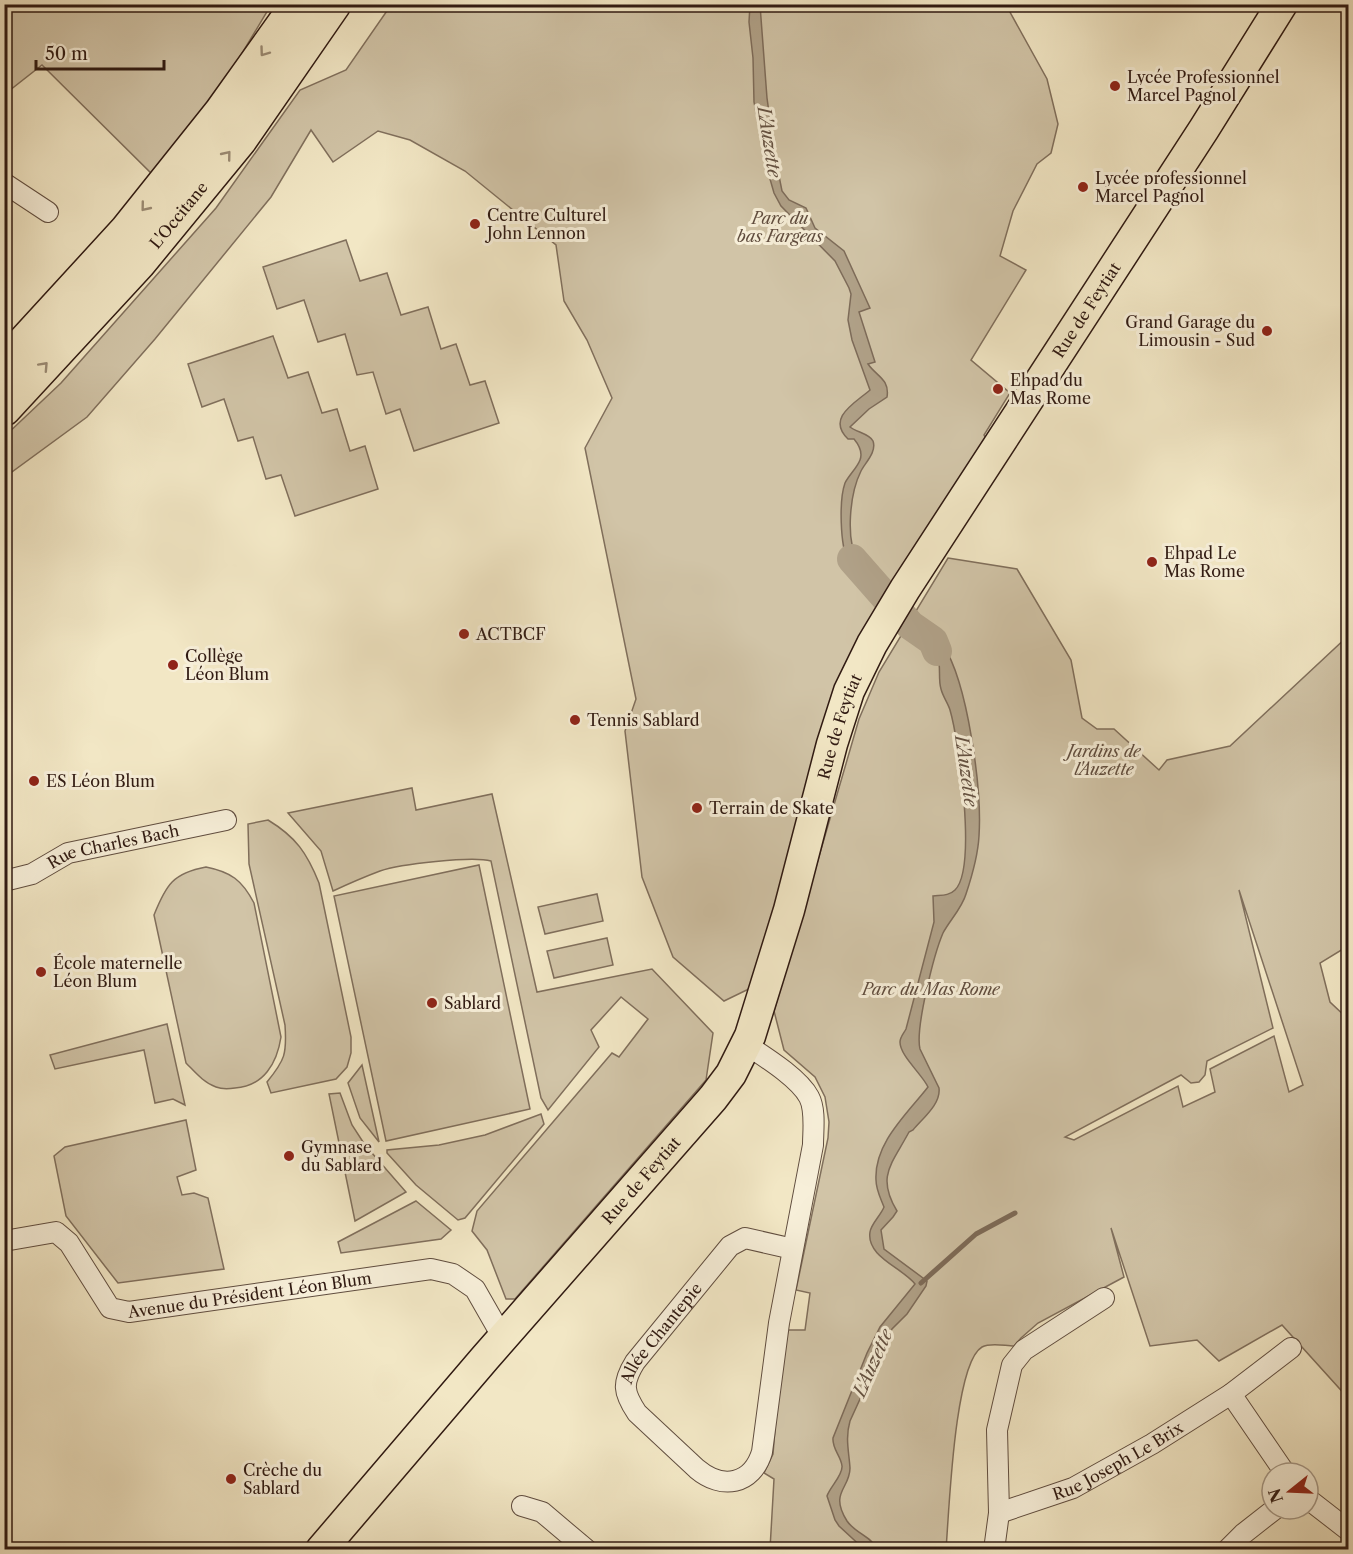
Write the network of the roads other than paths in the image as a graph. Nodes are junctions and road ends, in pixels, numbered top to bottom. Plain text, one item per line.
1 (298, 4) edge
2 (334, 4) edge
3 (1282, 4) edge
4 (4, 183) edge
5 (48, 212) dead end
6 (4, 364) edge
7 (4, 409) edge
8 (226, 820) dead end
9 (4, 881) edge
10 (747, 1045) junction
11 (4, 1241) edge
12 (793, 1249) junction
13 (1104, 1298) dead end
14 (503, 1338) junction
15 (1291, 1348) dead end
16 (1231, 1394) junction
17 (1277, 1461) edge
18 (522, 1506) dead end
19 (1320, 1509) edge
20 (999, 1513) junction
21 (1260, 1521) edge
22 (1348, 1530) edge
23 (321, 1550) edge
24 (587, 1550) edge
25 (994, 1550) edge
26 (1227, 1550) edge

1 -> 6 highway, L'Occitane
7 -> 2 highway, L'Occitane
3 - 10 main road, Rue de Feytiat
4 - 5 street
8 - 9 street, Rue Charles Bach
10 - 12 street, Allée Chantepie
10 - 14 main road, Rue de Feytiat
11 - 14 street, Avenue du Président Léon Blum
12 - 12 street, Allée Chantepie
13 - 20 street
14 - 23 main road, Rue de Feytiat
15 - 16 street, Rue Joseph Le Brix
16 - 17 street
16 - 20 street, Rue Joseph Le Brix
18 - 24 street
19 - 22 street
20 - 25 street
21 - 26 street

